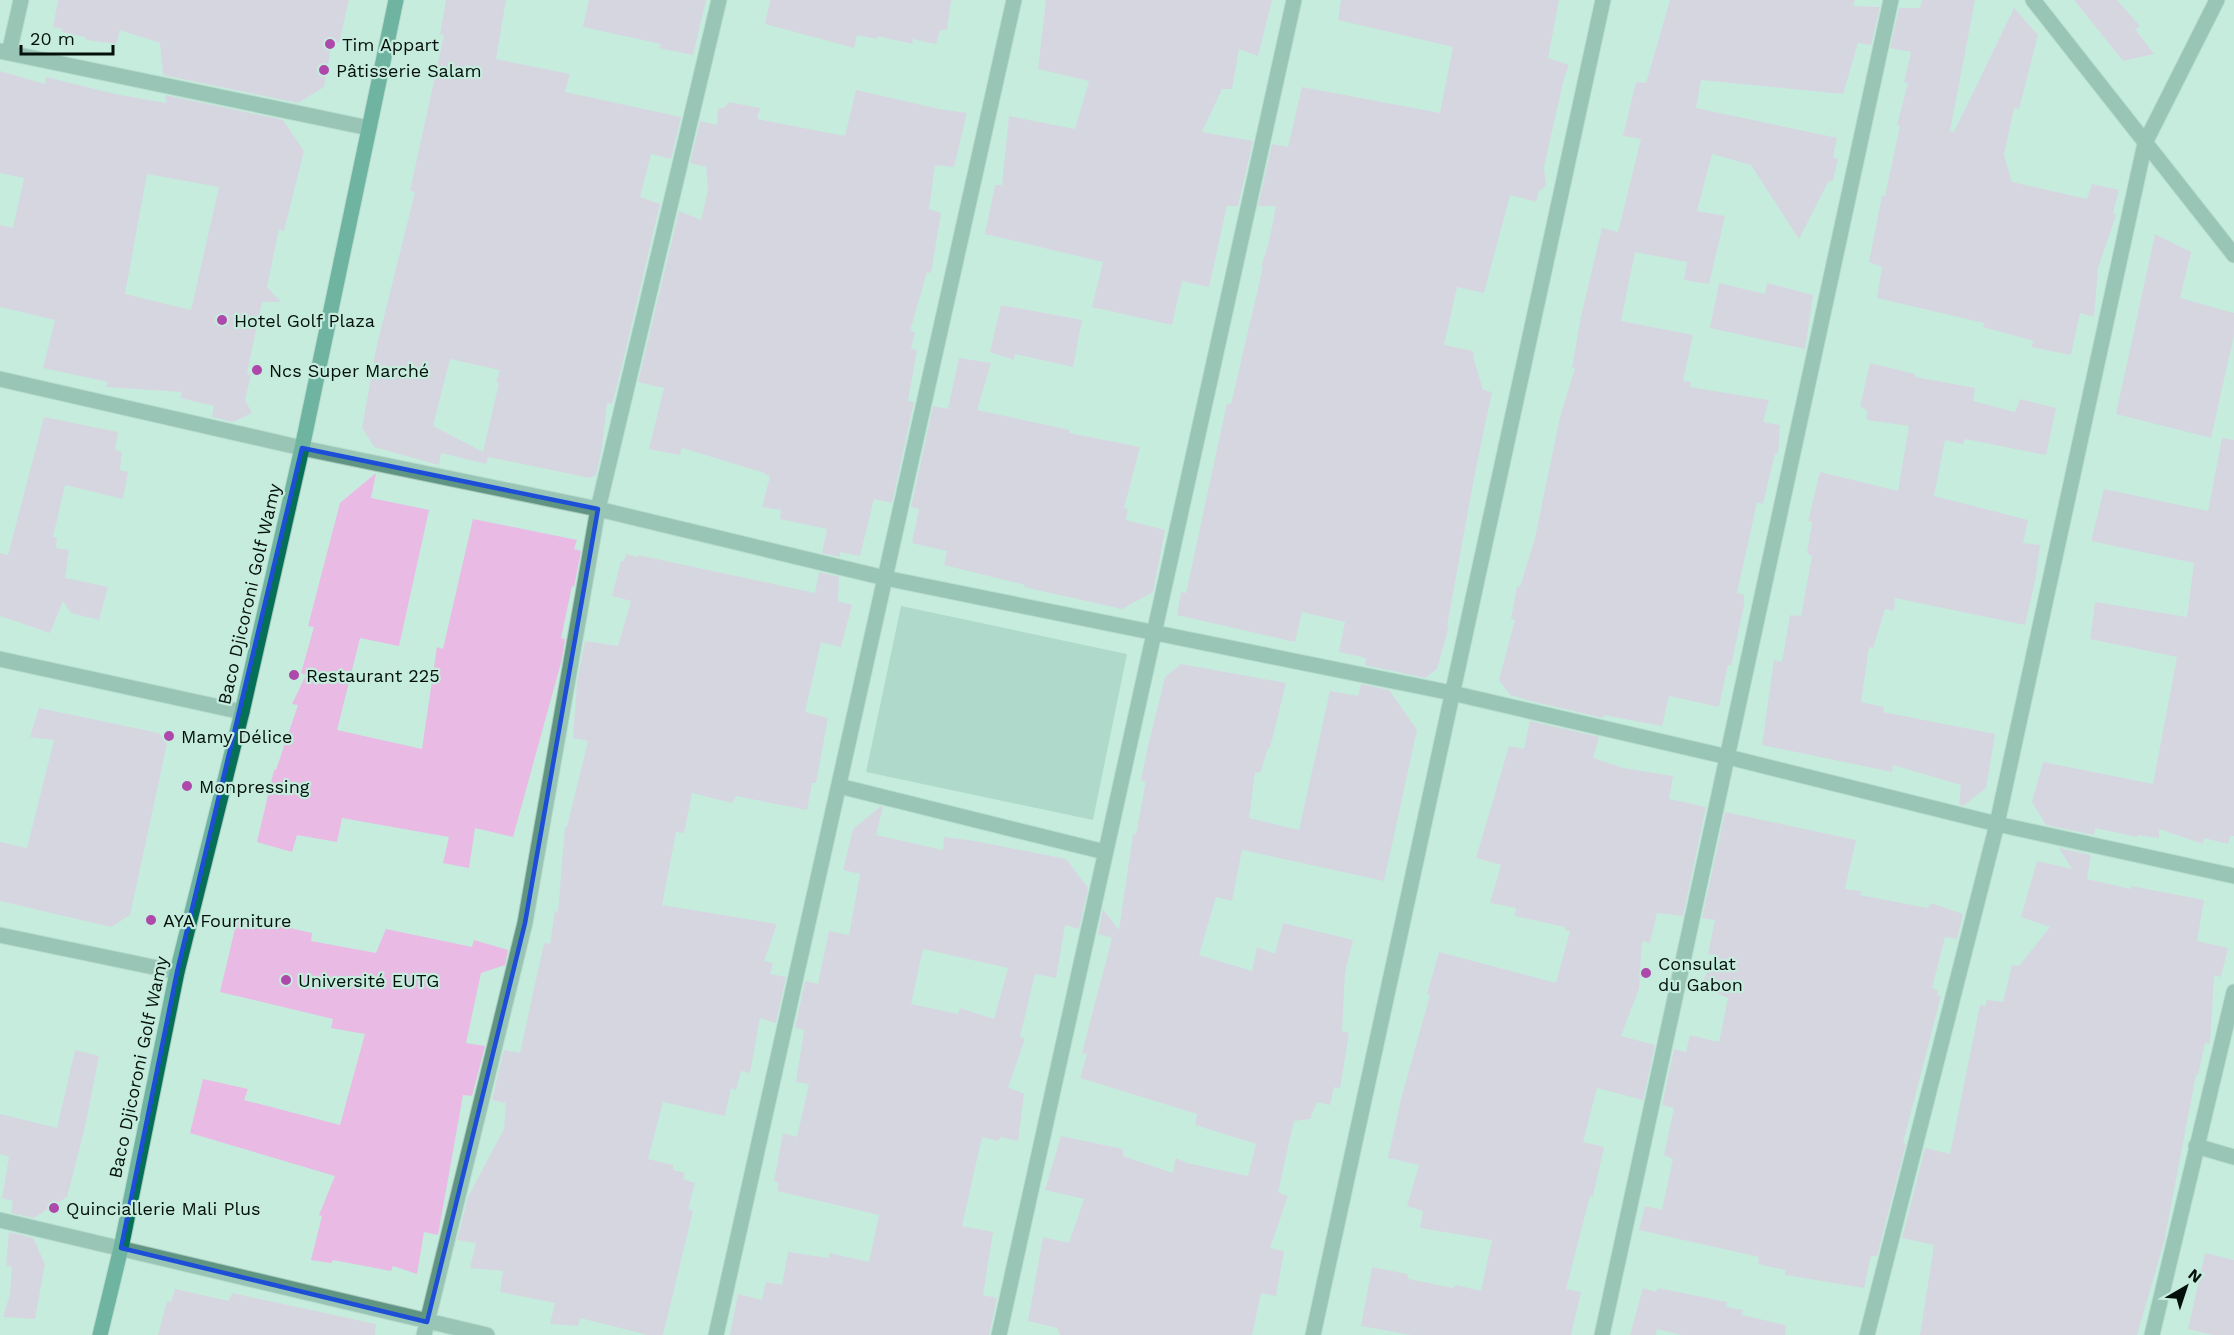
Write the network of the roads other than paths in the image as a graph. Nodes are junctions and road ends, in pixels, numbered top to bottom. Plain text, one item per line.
1 (21, 0) edge
2 (396, 0) edge
3 (719, 0) edge
4 (1014, 0) edge
5 (1294, 0) edge
6 (1602, 0) edge
7 (1891, 0) edge
8 (2033, 0) edge
9 (2217, 0) edge
10 (4, 52) edge
11 (369, 128) junction
12 (2145, 143) junction
13 (2234, 255) edge
14 (0, 379) edge
15 (302, 448) junction
16 (598, 509) junction
17 (885, 578) junction
18 (1154, 632) junction
19 (0, 659) edge
20 (1452, 693) junction
21 (242, 712) junction
22 (1728, 757) junction
23 (839, 786) junction
24 (1997, 824) junction
25 (1105, 852) junction
26 (2234, 876) edge
27 (0, 935) edge
28 (177, 972) junction
29 (2234, 992) edge
30 (2196, 1146) junction
31 (2234, 1157) edge
32 (0, 1220) edge
33 (121, 1248) junction
34 (425, 1328) edge
35 (100, 1335) edge
36 (487, 1335) edge
37 (716, 1335) edge
38 (999, 1335) edge
39 (1313, 1335) edge
40 (1602, 1335) edge
41 (1867, 1335) edge
42 (2152, 1335) edge

1 - 10 street
2 - 11 street, Baco Djicoroni Golf Wamy
3 - 16 street
4 - 17 street
5 - 18 street
6 - 20 street
7 - 22 street
8 - 12 street
9 - 12 street
10 - 11 street
11 - 15 street, Baco Djicoroni Golf Wamy
12 - 13 street
12 - 24 street
14 - 15 street
15 - 16 street
15 - 21 street, Baco Djicoroni Golf Wamy
16 - 17 street
16 - 34 street
17 - 18 street
17 - 23 street
18 - 20 street
18 - 25 street
19 - 21 street
20 - 22 street
20 - 39 street
21 - 28 street, Baco Djicoroni Golf Wamy
22 - 24 street
22 - 40 street
23 - 25 street
23 - 37 street
24 - 26 street
24 - 41 street
25 - 38 street
27 - 28 street
28 - 33 street, Baco Djicoroni Golf Wamy
29 - 30 street
30 - 31 street
30 - 42 street
32 - 33 street
33 - 34 street
33 - 35 street, Baco Djicoroni Golf Wamy
34 - 36 street

